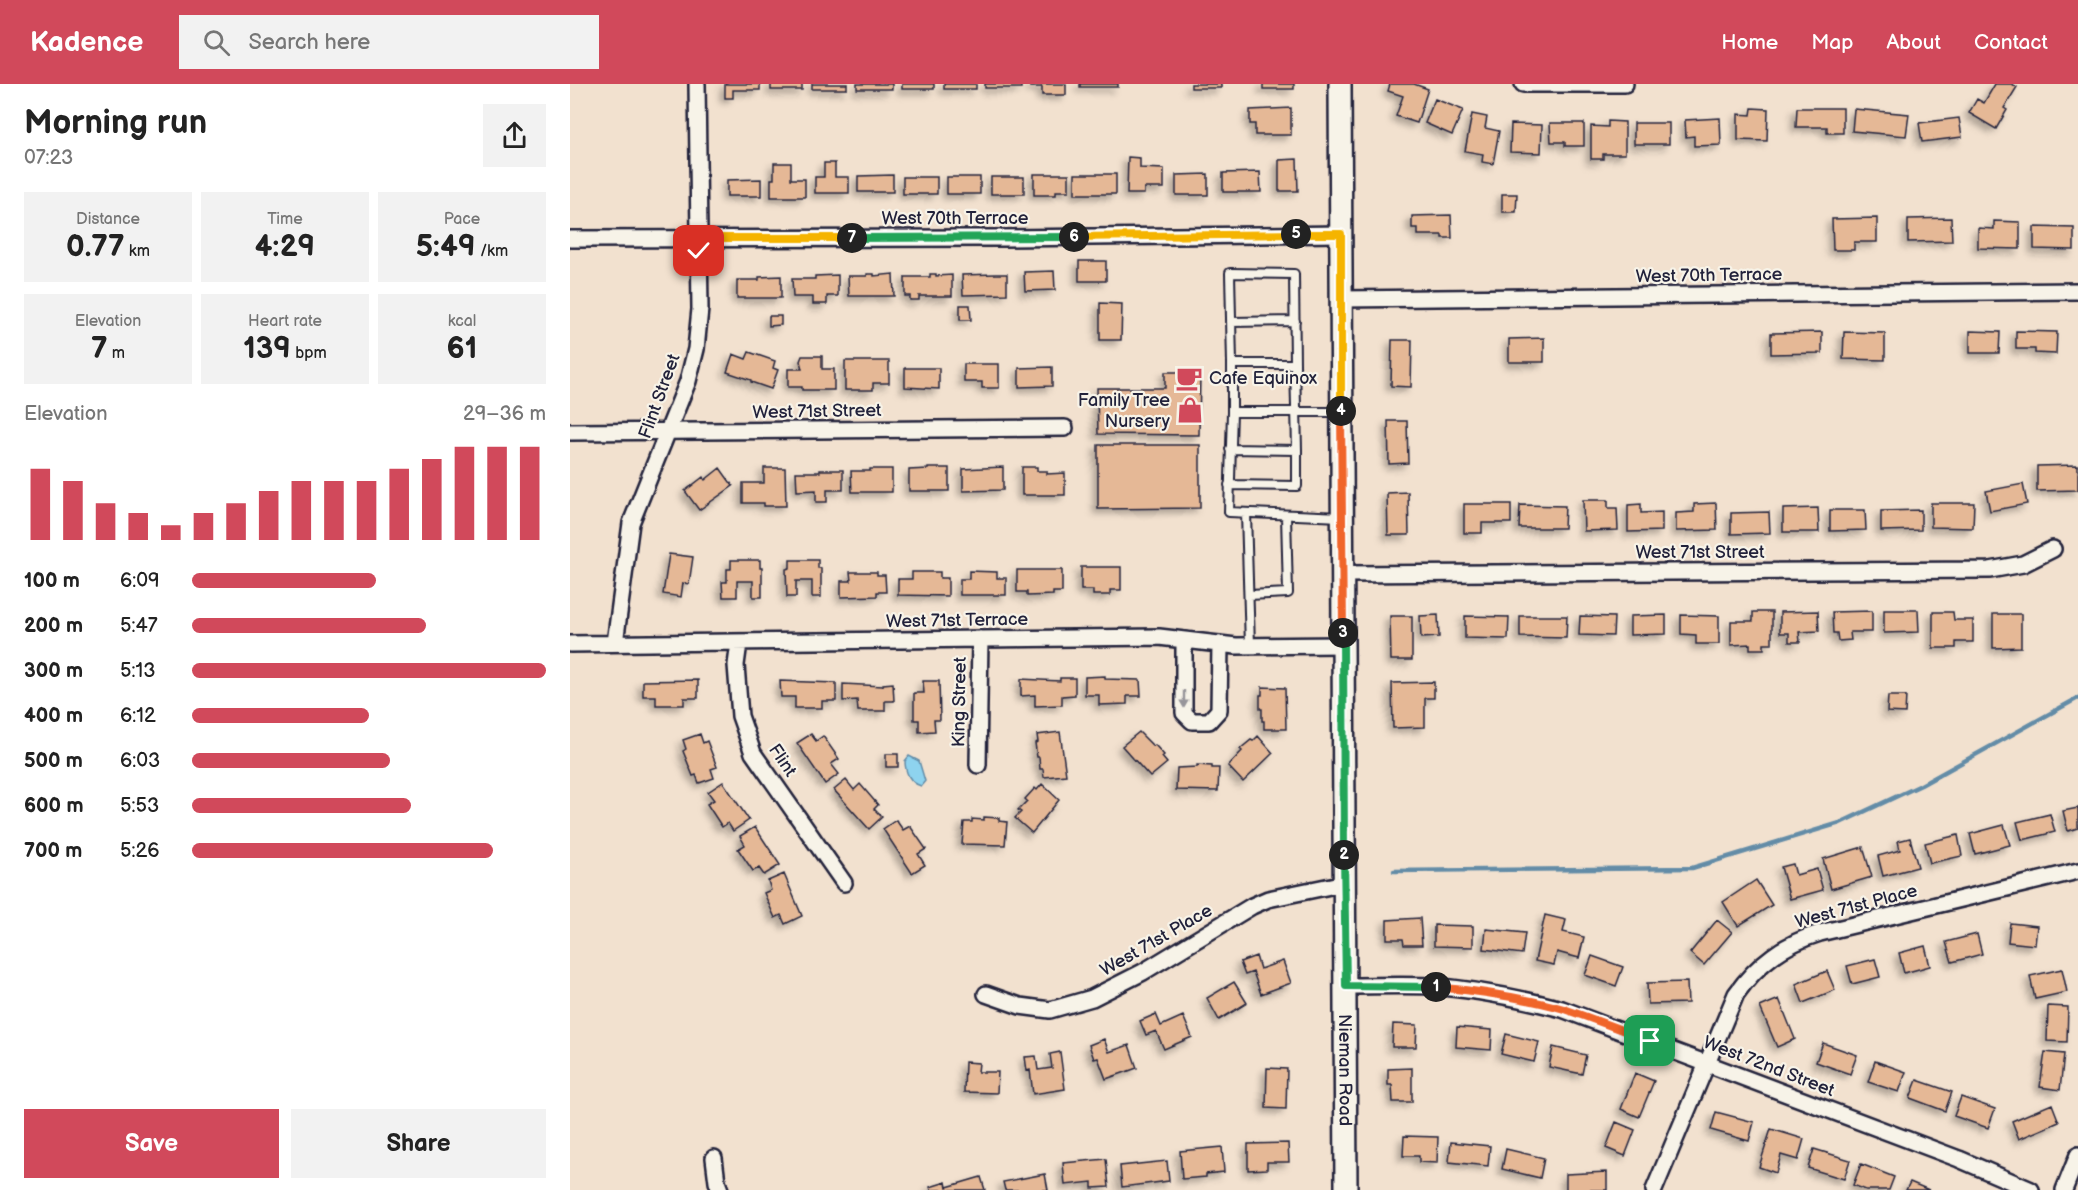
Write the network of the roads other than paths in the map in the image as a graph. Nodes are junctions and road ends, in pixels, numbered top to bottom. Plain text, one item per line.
1 (697, 84) edge
2 (1340, 84) edge
3 (1522, 84) edge
4 (1625, 84) edge
5 (1341, 234) junction
6 (699, 238) junction
7 (570, 239) edge
8 (2078, 291) edge
9 (1341, 299) junction
10 (1295, 321) junction
11 (1231, 322) junction
12 (1232, 364) junction
13 (1295, 364) junction
14 (1232, 412) junction
15 (1297, 412) junction
16 (1341, 412) junction
17 (1065, 428) dead end
18 (570, 432) edge
19 (667, 432) junction
20 (1230, 448) junction
21 (1297, 450) junction
22 (1229, 485) junction
23 (1246, 513) junction
24 (1286, 514) junction
25 (1342, 517) junction
26 (2053, 549) dead end
27 (1343, 574) junction
28 (1249, 595) junction
29 (980, 639) junction
30 (1184, 640) junction
31 (615, 643) junction
32 (739, 643) junction
33 (570, 644) edge
34 (1220, 644) junction
35 (1343, 645) junction
36 (1250, 646) junction
37 (978, 765) dead end
38 (2078, 871) edge
39 (844, 883) dead end
40 (1345, 883) junction
41 (1346, 986) junction
42 (986, 994) dead end
43 (1706, 1063) junction
44 (2078, 1155) edge
45 (714, 1158) dead end
46 (720, 1190) edge
47 (1346, 1190) edge
48 (1654, 1190) edge
49 (2031, 1190) edge
50 (2064, 1190) edge

1 - 6 street, Flint Street
2 - 5 main road, Nieman Road
3 - 4 street
5 - 6 street, West 70th Terrace
5 - 9 main road, Nieman Road
6 - 7 street, West 70th Terrace
6 - 19 street, Flint Street
8 - 9 street, West 70th Terrace
9 - 16 main road, Nieman Road
10 - 11 lane
10 - 11 lane
10 - 13 lane
11 - 12 lane
12 - 13 lane
12 - 14 lane
13 - 15 lane
14 - 15 lane
14 - 20 lane
15 - 16 lane
15 - 21 lane
16 - 25 main road, Nieman Road
17 - 19 street, West 71st Street
18 - 19 street, West 71st Street
19 - 31 street, Flint Street
20 - 21 lane
20 - 22 lane
21 - 22 lane
22 - 23 lane
23 - 24 lane
23 - 28 lane
24 - 25 lane
24 - 28 lane
25 - 27 main road, Nieman Road
26 - 27 street, West 71st Street
27 - 35 main road, Nieman Road
28 - 36 lane
29 - 30 street, West 71st Terrace
29 - 32 street, West 71st Terrace
29 - 37 street, King Street
30 - 34 street, West 71st Terrace
30 -> 34 street
31 - 32 street, West 71st Terrace
31 - 33 street, West 71st Terrace
32 - 39 street, Flint
34 - 36 street, West 71st Terrace
35 - 36 street, West 71st Terrace
35 - 40 main road, Nieman Road
38 - 43 street, West 71st Place
40 - 41 main road, Nieman Road
40 - 42 street, West 71st Place
41 - 43 street, West 72nd Street
41 - 47 main road, Nieman Road
43 - 48 street, West 71st Place
43 - 49 street, West 72nd Street
44 - 50 street
45 - 46 street

